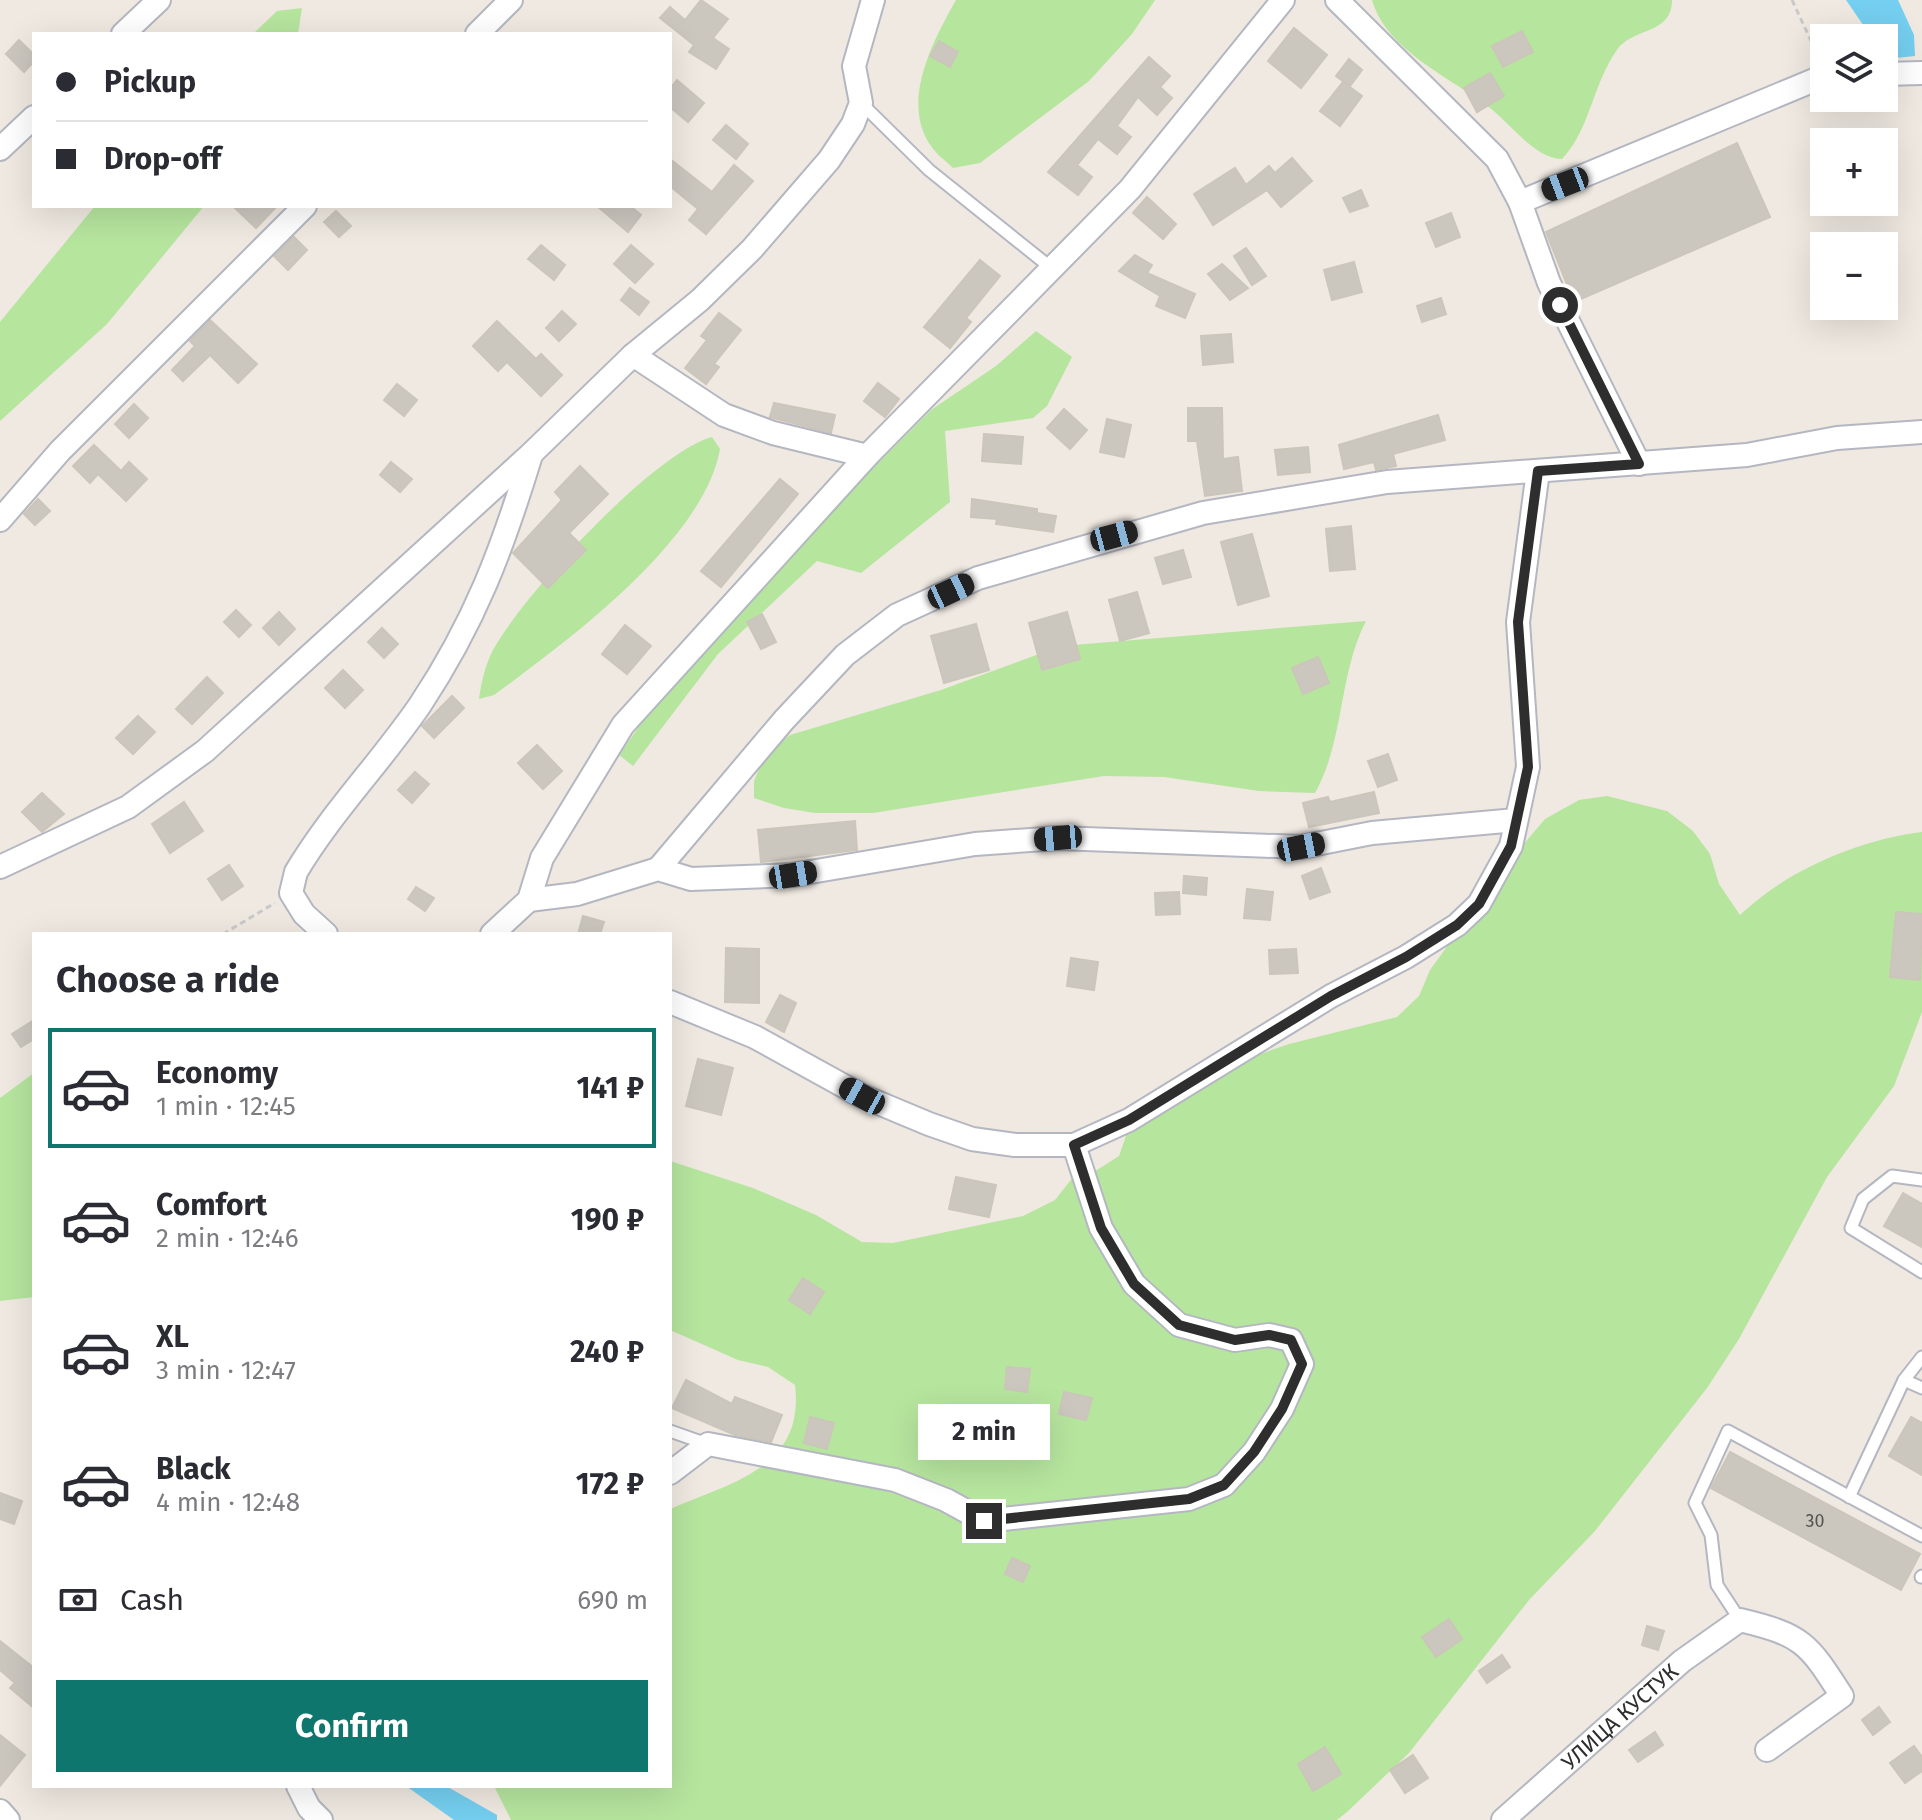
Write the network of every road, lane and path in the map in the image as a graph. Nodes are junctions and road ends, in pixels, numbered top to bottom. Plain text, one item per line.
1 (159, 0) edge
2 (511, 0) edge
3 (1283, 0) edge
4 (1337, 0) edge
5 (1792, 0) edge
6 (866, 4) edge
7 (125, 32) edge
8 (479, 32) edge
9 (1810, 39) edge
10 (1922, 73) edge
11 (1898, 74) edge
12 (1810, 82) edge
13 (861, 103) junction
14 (32, 119) edge
15 (0, 149) edge
16 (1520, 202) junction
17 (303, 208) edge
18 (1050, 267) junction
19 (633, 355) junction
20 (1922, 432) edge
21 (531, 454) junction
22 (867, 456) junction
23 (1639, 464) junction
24 (1538, 471) junction
25 (0, 520) edge
26 (1516, 820) junction
27 (0, 867) edge
28 (658, 869) junction
29 (291, 893) junction
30 (529, 900) junction
31 (226, 932) edge
32 (324, 932) edge
33 (494, 932) edge
34 (672, 1003) edge
35 (1074, 1145) junction
36 (1922, 1180) edge
37 (1922, 1272) edge
38 (1922, 1357) edge
39 (1904, 1380) junction
40 (1922, 1388) edge
41 (672, 1432) edge
42 (708, 1444) junction
43 (672, 1471) edge
44 (1849, 1497) junction
45 (1922, 1536) edge
46 (1740, 1620) junction
47 (1767, 1750) dead end
48 (299, 1788) edge
49 (0, 1811) edge
50 (8, 1820) edge
51 (321, 1820) edge
52 (1503, 1820) edge

1 - 7 street
2 - 8 street
3 - 18 street
4 - 16 street
5 - 9 path
6 - 13 street
10 - 11 street
12 - 16 street
13 - 18 lane
13 - 19 street
14 - 15 street
16 - 23 street
17 - 25 street
18 - 22 street
19 - 21 street
19 - 22 street
20 - 23 street
21 - 27 street
21 - 29 street
22 - 30 street
23 - 24 street
24 - 26 street
24 - 28 street
26 - 28 street
26 - 35 street
28 - 30 street
29 - 31 path
29 - 32 street
30 - 33 street
34 - 35 street
35 - 42 street
36 - 37 lane
38 - 39 lane
39 - 40 lane
39 - 44 lane
41 - 42 lane
42 - 43 street
44 - 45 lane
44 - 46 lane
46 - 47 street
46 - 52 street, УЛИЦА КУСТУК
48 - 51 street
49 - 50 street

